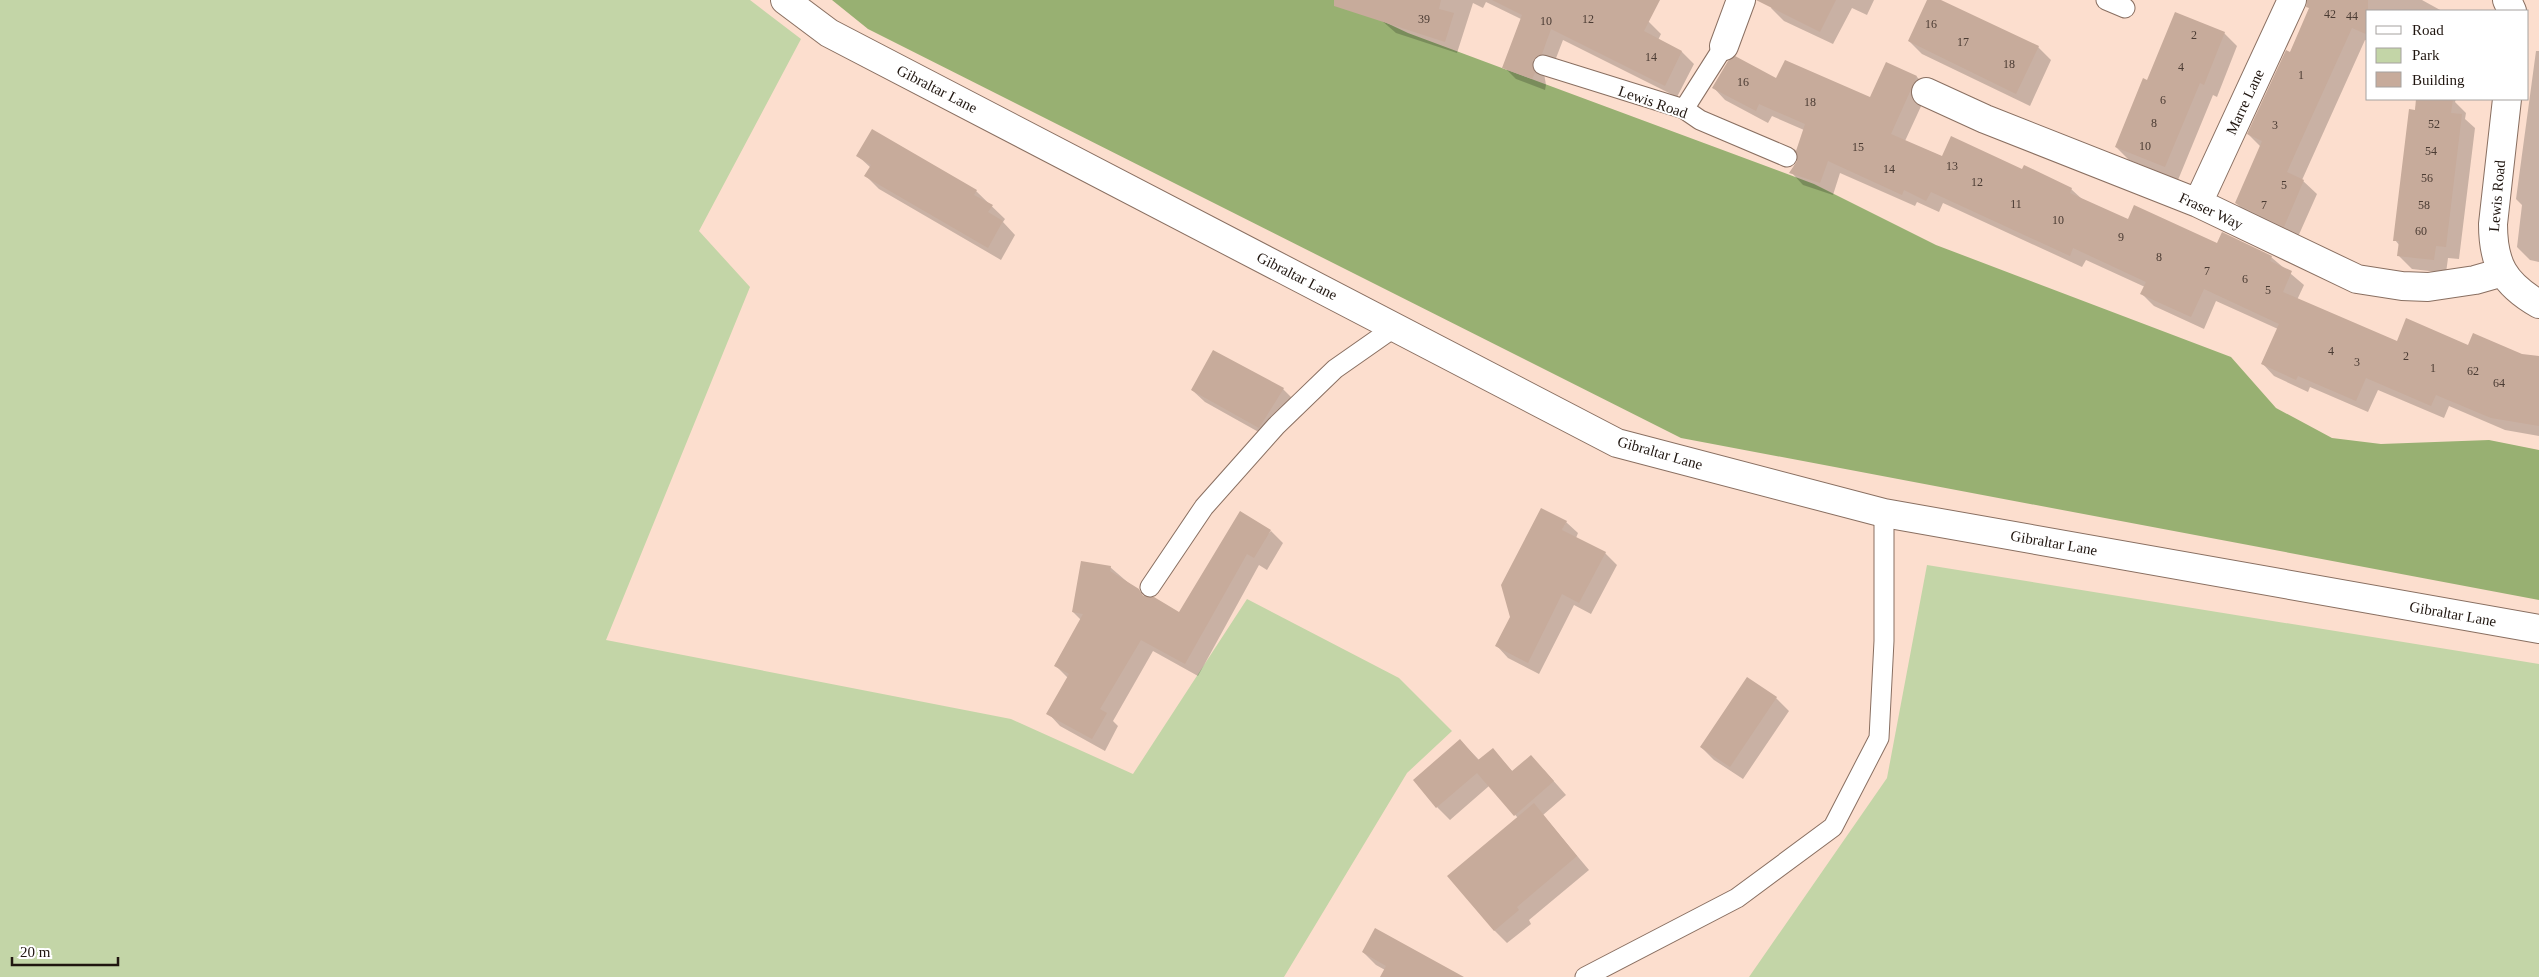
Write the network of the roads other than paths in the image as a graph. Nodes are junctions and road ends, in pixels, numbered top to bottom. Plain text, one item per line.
1 (785, 0) edge
2 (1741, 0) edge
3 (2106, 0) edge
4 (2292, 0) edge
5 (2125, 8) dead end
6 (1724, 46) joint
7 (1543, 66) dead end
8 (1926, 92) dead end
9 (2507, 100) edge
10 (1684, 109) junction
11 (1787, 157) dead end
12 (2198, 203) junction
13 (2503, 272) junction
14 (2539, 304) edge
15 (1395, 327) junction
16 (1884, 513) junction
17 (1150, 587) dead end
18 (2539, 629) edge
19 (1585, 977) edge

1 - 15 street, Gibraltar Lane
2 - 6 street
3 - 5 lane
4 - 12 street, Marre Lane
6 - 10 lane
7 - 10 lane, Lewis Road
8 - 12 street, Fraser Way
9 - 13 street, Lewis Road
10 - 11 lane, Lewis Road
12 - 13 street, Fraser Way
13 - 14 street, Lewis Road
15 - 16 street, Gibraltar Lane
15 - 17 lane
16 - 18 street, Gibraltar Lane
16 - 19 lane

